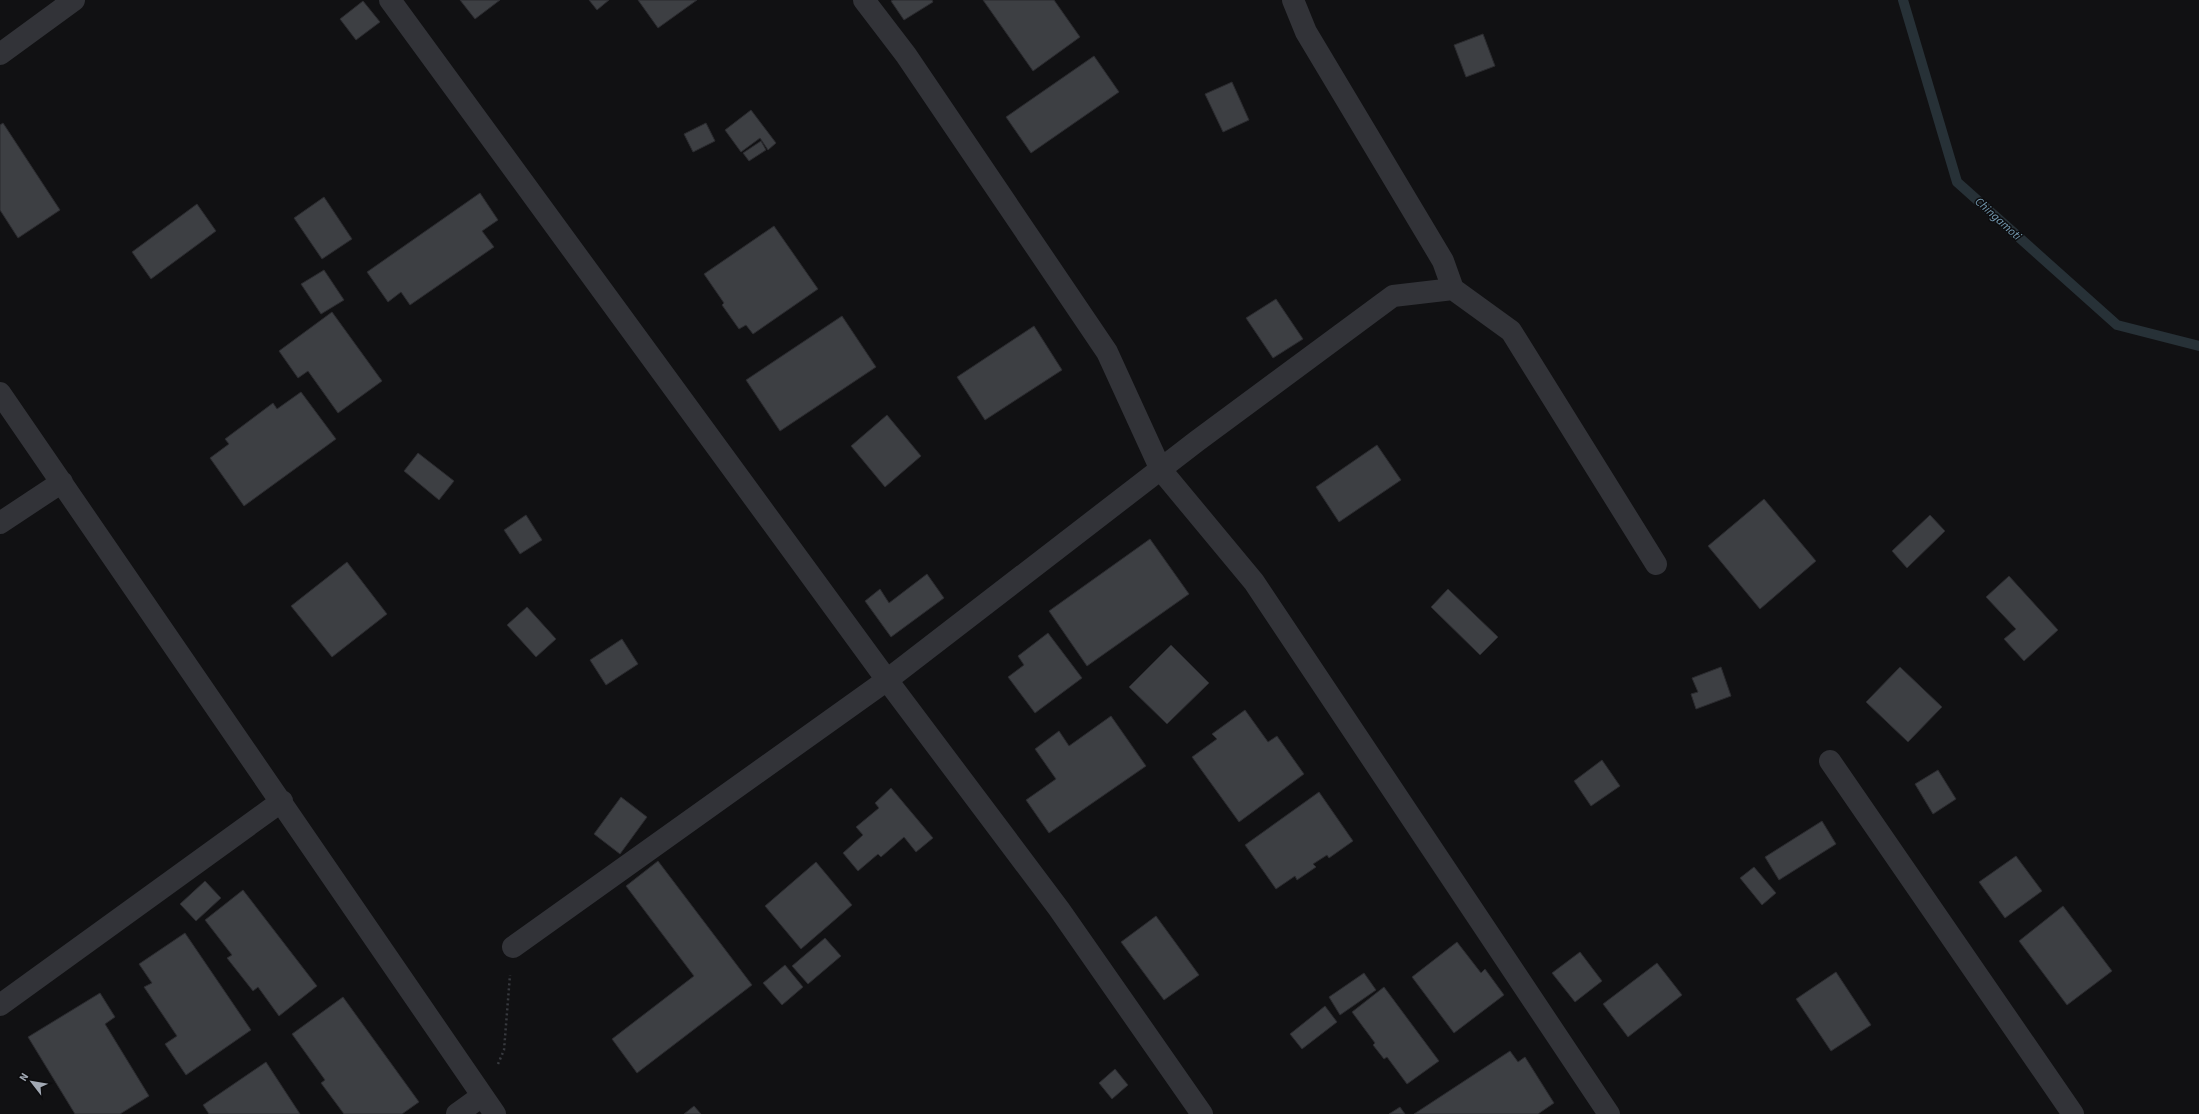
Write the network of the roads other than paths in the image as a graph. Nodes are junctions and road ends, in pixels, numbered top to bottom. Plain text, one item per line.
1 (74, 0) edge
2 (390, 0) edge
3 (864, 0) edge
4 (1294, 0) edge
5 (0, 54) edge
6 (1454, 289) junction
7 (0, 393) edge
8 (1161, 470) junction
9 (62, 482) junction
10 (0, 523) edge
11 (1656, 564) dead end
12 (887, 680) junction
13 (1830, 761) dead end
14 (282, 801) junction
15 (513, 947) road end
16 (0, 1004) edge
17 (482, 1096) junction
18 (457, 1114) edge
19 (495, 1114) edge
20 (1202, 1114) edge
21 (1609, 1114) edge
22 (2073, 1114) edge

1 - 5 street
2 - 12 street
3 - 8 street
4 - 6 street
6 - 8 street
6 - 11 street
7 - 9 street
8 - 12 street
8 - 21 street
9 - 10 street
9 - 14 street
12 - 15 street
12 - 20 street
13 - 22 street
14 - 16 street
14 - 17 street
17 - 18 street
17 - 19 street

